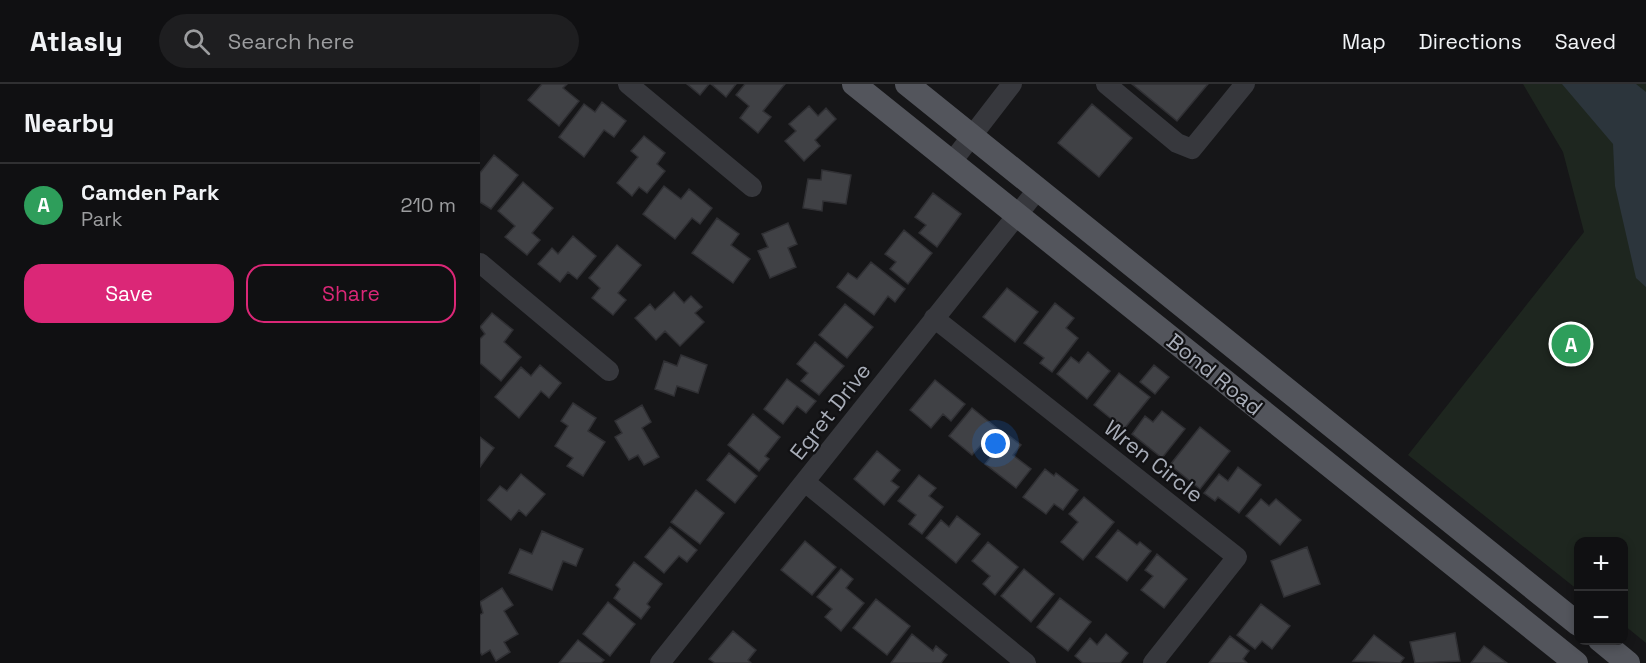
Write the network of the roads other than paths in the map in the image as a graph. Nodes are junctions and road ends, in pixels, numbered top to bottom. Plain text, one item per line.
1 (628, 84) edge
2 (854, 84) edge
3 (907, 84) edge
4 (1012, 84) edge
5 (1106, 84) edge
6 (1245, 84) edge
7 (972, 136) junction
8 (951, 163) junction
9 (752, 187) dead end
10 (1038, 189) junction
11 (1018, 216) junction
12 (480, 263) edge
13 (934, 318) junction
14 (609, 371) dead end
15 (805, 482) junction
16 (1574, 621) edge
17 (1605, 645) edge
18 (660, 663) edge
19 (1026, 663) edge
20 (1153, 663) edge
21 (1576, 663) edge
22 (1628, 663) edge

1 - 9 street
2 - 8 main road, Bond Road
3 - 7 main road, Bond Road
4 - 7 street
5 - 6 street
7 - 8 street
7 - 10 main road, Bond Road
8 - 11 main road, Bond Road
10 - 11 street, Egret Drive
10 - 16 main road, Bond Road
11 - 13 street, Egret Drive
11 - 21 main road, Bond Road
12 - 14 street
13 - 15 street, Egret Drive
13 - 20 street, Wren Circle
15 - 18 street, Egret Drive
15 - 19 street
17 - 22 main road

